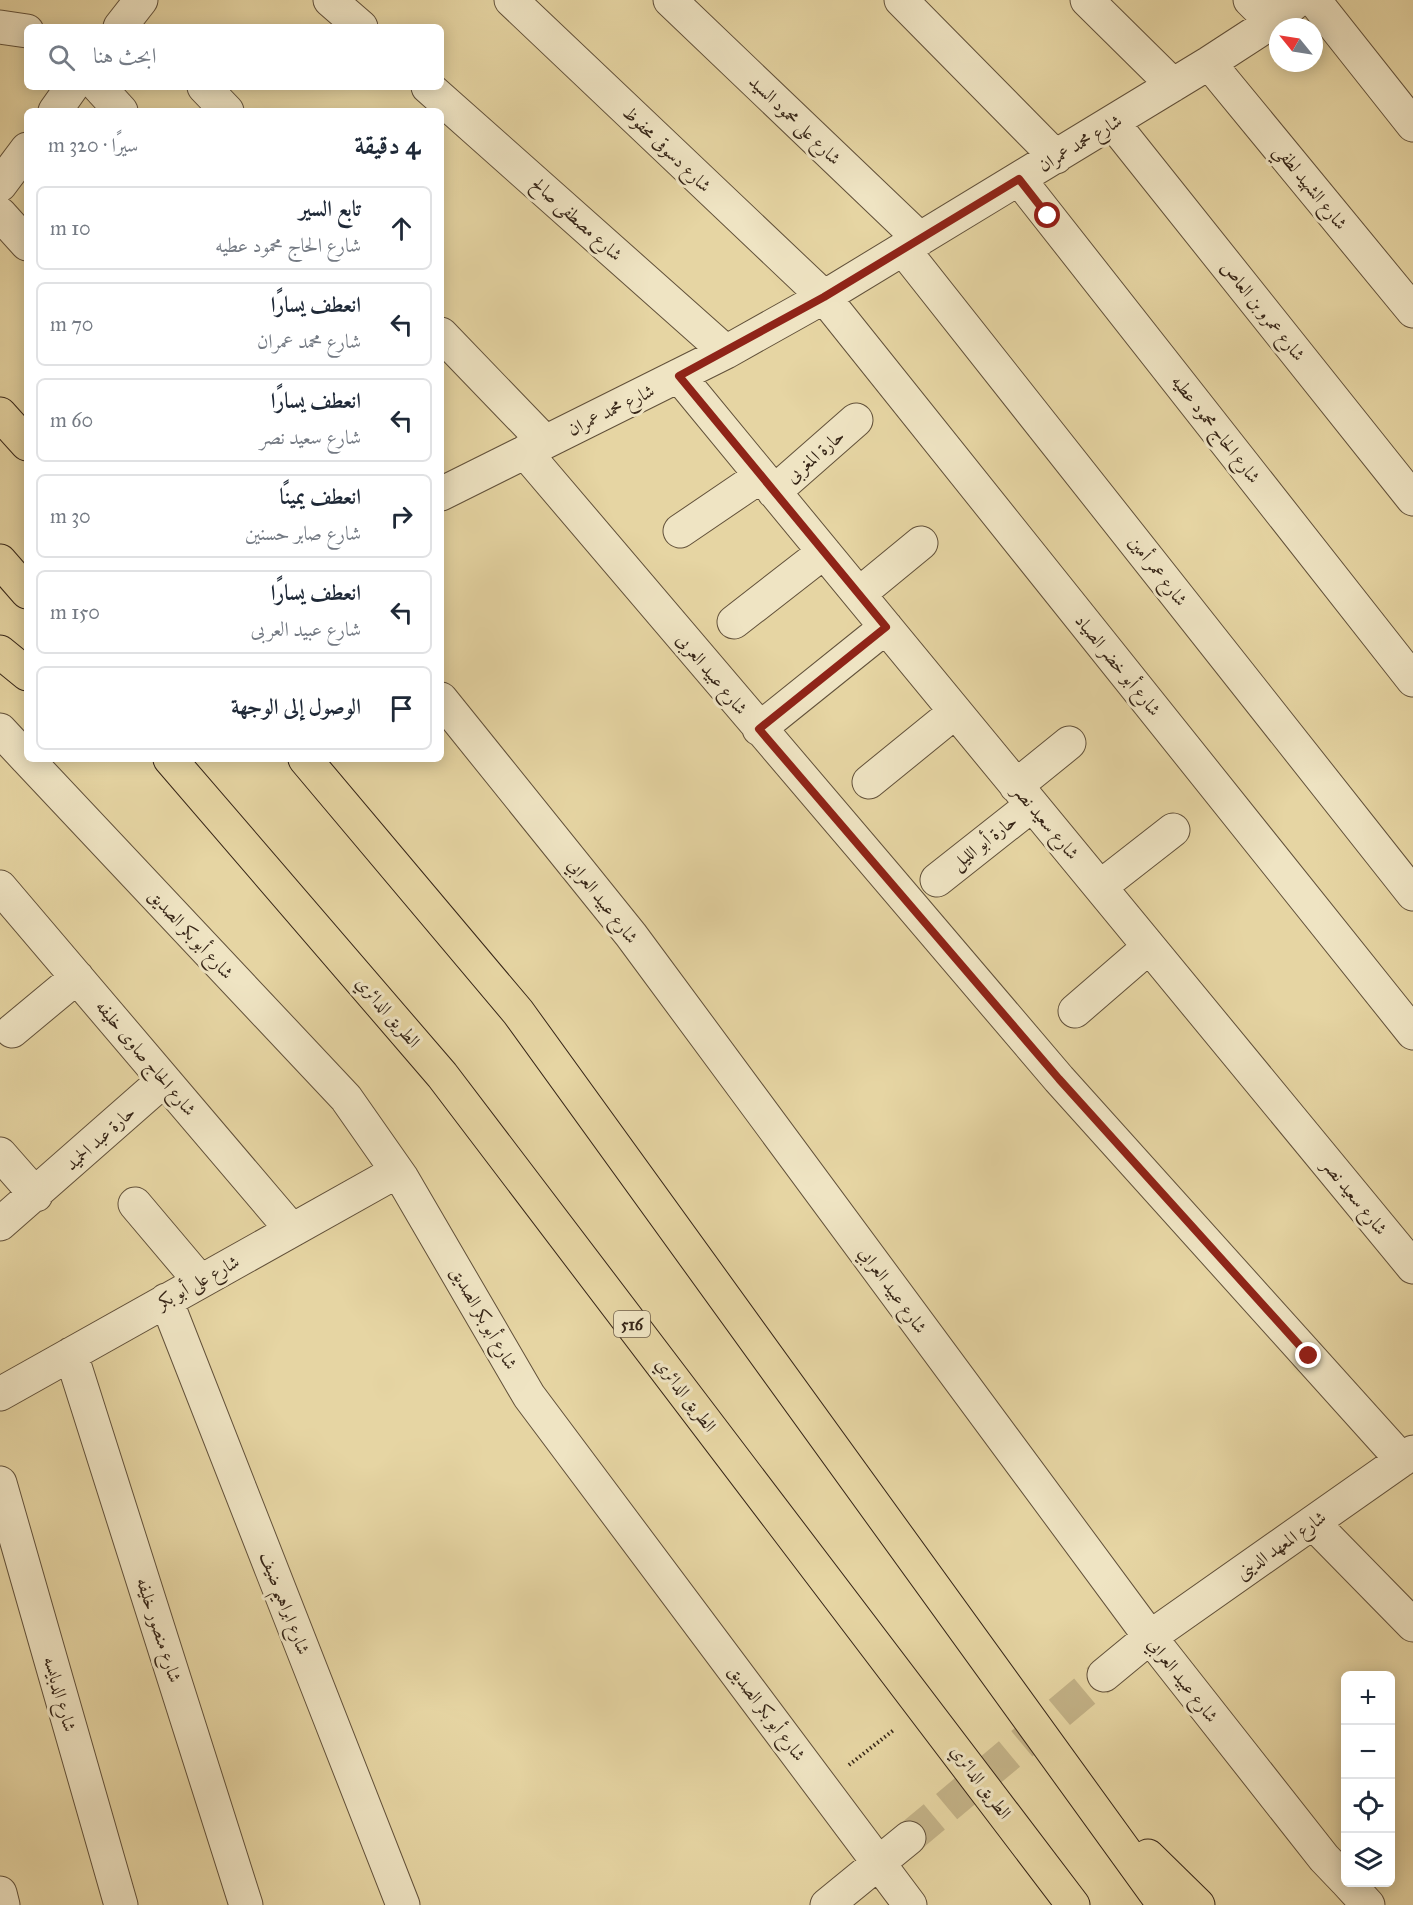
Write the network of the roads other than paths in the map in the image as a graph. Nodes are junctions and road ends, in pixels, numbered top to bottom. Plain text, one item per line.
1 (330, 0) edge
2 (511, 0) edge
3 (670, 0) edge
4 (901, 0) edge
5 (1087, 0) edge
6 (1298, 0) edge
7 (1314, 0) edge
8 (1261, 11) edge
9 (358, 24) edge
10 (0, 27) edge
11 (24, 31) edge
12 (1209, 63) junction
13 (1173, 85) junction
14 (70, 90) edge
15 (102, 90) edge
16 (207, 90) edge
17 (431, 90) edge
18 (57, 108) edge
19 (118, 108) edge
20 (224, 108) edge
21 (1113, 123) junction
22 (1413, 124) edge
23 (24, 153) edge
24 (1056, 157) junction
25 (1019, 179) junction
26 (0, 185) edge
27 (0, 214) edge
28 (24, 241) edge
29 (911, 244) junction
30 (824, 297) junction
31 (1413, 311) edge
32 (444, 338) edge
33 (726, 352) junction
34 (679, 376) junction
35 (0, 414) edge
36 (856, 420) dead end
37 (24, 441) edge
38 (535, 447) junction
39 (768, 484) junction
40 (444, 492) edge
41 (1413, 500) edge
42 (680, 531) dead end
43 (921, 543) dead end
44 (824, 552) junction
45 (0, 561) edge
46 (24, 589) edge
47 (859, 594) junction
48 (734, 621) dead end
49 (886, 627) junction
50 (0, 652) edge
51 (24, 672) edge
52 (1413, 680) edge
53 (444, 703) edge
54 (955, 712) junction
55 (759, 729) junction
56 (0, 730) edge
57 (1069, 743) dead end
58 (24, 756) edge
59 (30, 762) edge
60 (173, 762) edge
61 (308, 762) edge
62 (869, 782) dead end
63 (1024, 795) junction
64 (1173, 830) dead end
65 (937, 880) dead end
66 (0, 887) edge
67 (1100, 887) junction
68 (1413, 894) edge
69 (1149, 947) junction
70 (77, 977) junction
71 (1075, 1011) dead end
72 (12, 1031) dead end
73 (1413, 1033) edge
74 (164, 1080) junction
75 (0, 1154) edge
76 (396, 1172) junction
77 (36, 1195) junction
78 (135, 1204) dead end
79 (0, 1224) edge
80 (291, 1229) junction
81 (1413, 1267) edge
82 (200, 1281) junction
83 (166, 1300) junction
84 (71, 1354) junction
85 (0, 1394) edge
86 (1408, 1456) edge
87 (0, 1483) edge
88 (1313, 1523) junction
89 (1413, 1625) edge
90 (1150, 1637) junction
91 (1104, 1675) tunnel mouth
92 (1072, 1781) junction
93 (909, 1838) tunnel mouth
94 (880, 1863) junction
95 (1043, 1863) junction
96 (1341, 1877) edge
97 (1351, 1887) edge
98 (0, 1893) edge
99 (3, 1905) edge
100 (121, 1905) edge
101 (246, 1905) edge
102 (403, 1905) edge
103 (826, 1905) edge
104 (910, 1905) edge
105 (1057, 1905) edge
106 (1073, 1905) edge
107 (1164, 1905) edge
108 (1198, 1905) edge
109 (1368, 1905) edge

1 - 9 street
2 - 30 street, شارع دسوقى محفوظ
3 - 29 street, شارع على محمود السيد
4 - 24 street
5 - 13 street
6 - 8 street, شارع محمد عمران
7 - 22 street
8 - 12 street, شارع محمد عمران
10 - 11 street
12 - 13 street, شارع محمد عمران
12 - 31 street, شارع الشهيد لطفي
13 - 21 street, شارع محمد عمران
14 - 18 street
15 - 19 street
16 - 20 street
17 - 33 street, شارع مصطفى صالح
21 - 24 street, شارع محمد عمران
21 - 41 street, شارع عمرو بن العاص
23 - 26 street
24 - 25 street, شارع محمد عمران
25 - 29 street, شارع محمد عمران
25 - 52 street, شارع الحاج محمود عطيه
27 - 28 street
29 - 30 street, شارع محمد عمران
29 - 68 street, شارع عمر أمين
30 - 33 street, شارع محمد عمران
30 - 73 street, شارع أبو خضر الصياد
32 - 38 street, شارع عبيد العربى
33 - 34 street, شارع محمد عمران
34 - 38 street, شارع محمد عمران
34 - 39 street, شارع سعيد نصر
35 - 37 highway
36 - 39 street, حارة المغربى
38 - 40 street, شارع محمد عمران
38 - 55 street, شارع عبيد العربى
39 - 42 street, حارة المغربى
39 - 44 street, شارع سعيد نصر
43 - 47 street
44 - 47 street, شارع سعيد نصر
44 - 48 street
45 - 46 highway
47 - 49 street, شارع سعيد نصر
49 - 54 street, شارع سعيد نصر
49 - 55 street
50 - 51 highway
53 - 90 street, شارع عبيد العرابي
54 - 62 street
54 - 63 street, شارع سعيد نصر
55 - 86 street, شارع عبيد العربى
56 - 58 street, شارع أبو بكر الصديق
57 - 63 street, حارة أبو الليل
59 - 76 street, شارع أبو بكر الصديق
60 - 95 highway, الطريق الدائري / 516
61 - 92 highway
63 - 65 street, حارة أبو الليل
63 - 67 street, شارع سعيد نصر
64 - 67 street
66 - 70 street, شارع الحاج صاوى خليفه
67 - 69 street, شارع سعيد نصر
69 - 71 street
69 - 81 street, شارع سعيد نصر
70 - 72 street
70 - 74 street, شارع الحاج صاوى خليفه
74 - 77 street, حارة عبد الحميد
74 - 80 street, شارع الحاج صاوى خليفه
75 - 77 street
76 - 80 street, شارع على أبو بكر
76 - 94 street, شارع أبو بكر الصديق
77 - 79 street, حارة عبد الحميد
78 - 82 street
80 - 82 street, شارع على أبو بكر
82 - 83 street, شارع على أبو بكر
83 - 84 street, شارع على أبو بكر
83 - 102 street, شارع ابراهيم ضيف
84 - 85 street, شارع على أبو بكر
84 - 101 street, شارع منصور خليفه
86 - 88 street, شارع المعهد الدينى
87 - 100 street, شارع الدبايسه
88 - 89 street
88 - 90 street, شارع المعهد الدينى
90 - 91 street, شارع المعهد الدينى
90 - 96 street, شارع عبيد العرابي
92 - 107 highway
92 - 108 highway
93 - 94 street
94 - 103 street
94 - 104 street, شارع أبو بكر الصديق
95 - 105 highway
95 - 106 highway, الطريق الدائري / 516
97 - 109 street, شارع عبيد العرابي
98 - 99 street

